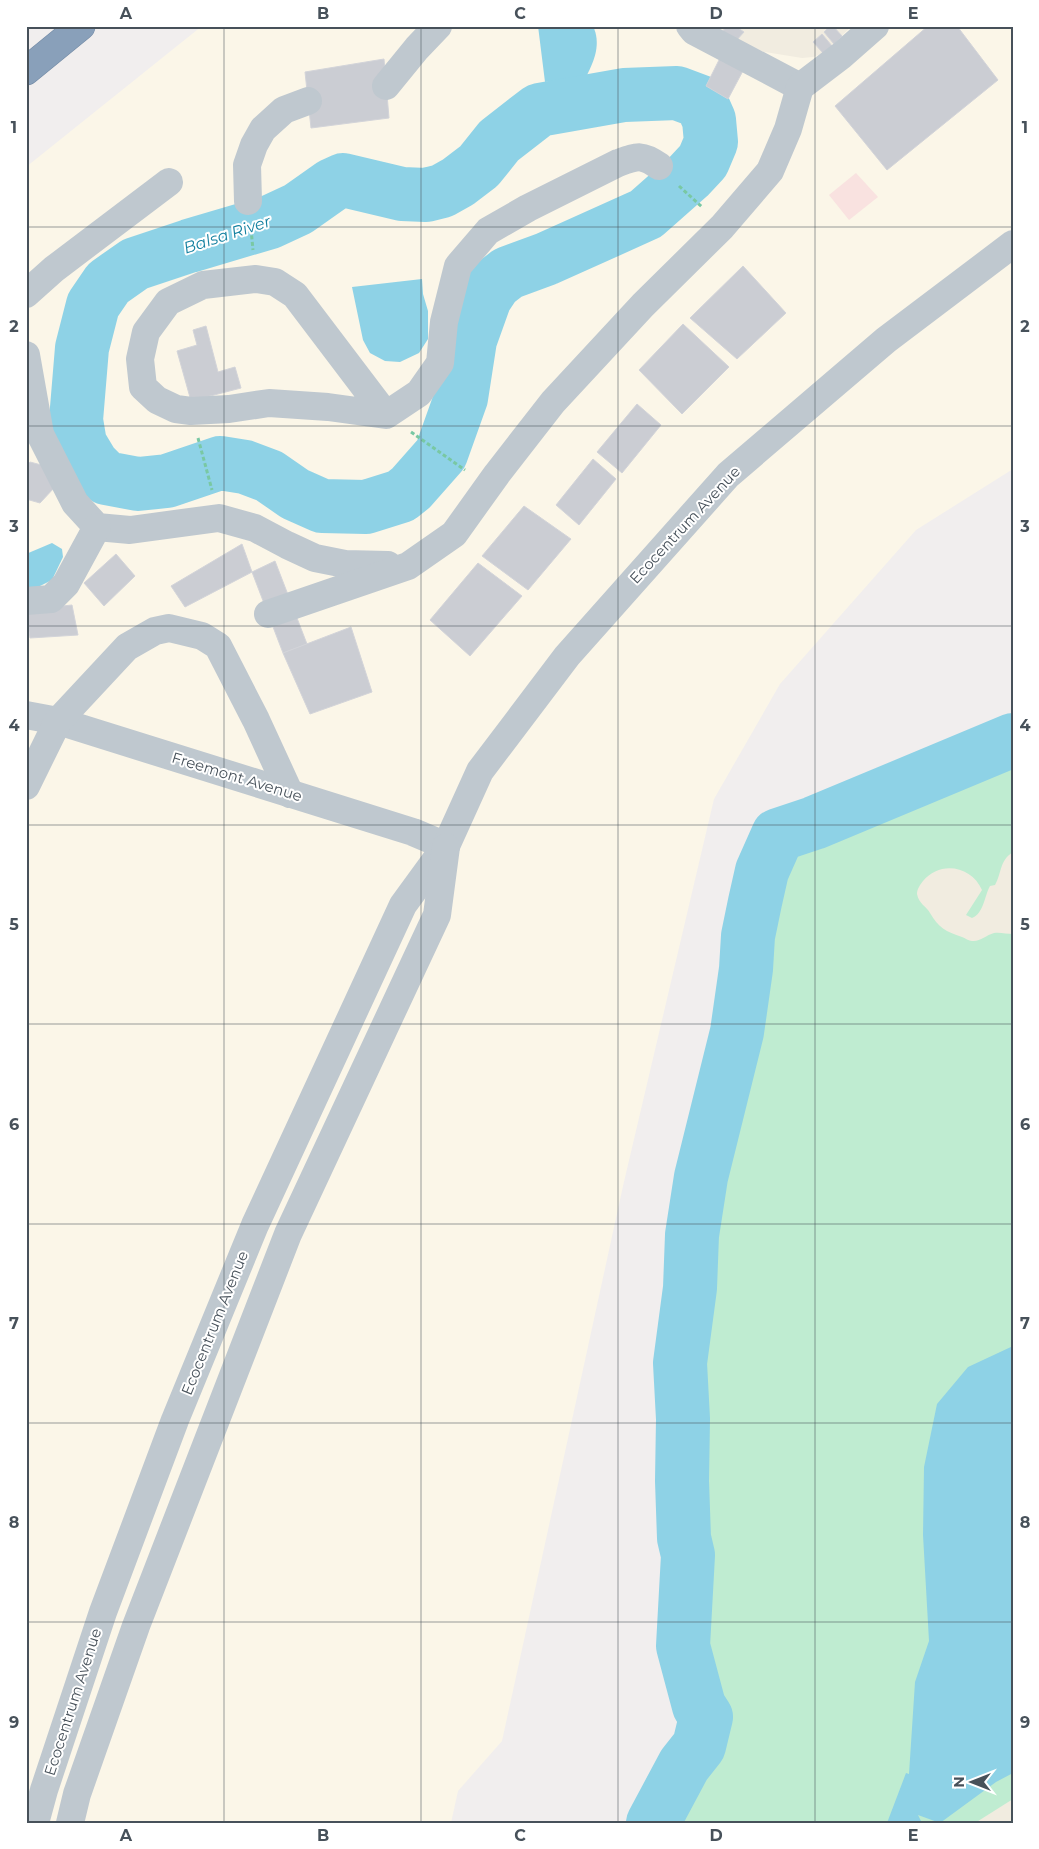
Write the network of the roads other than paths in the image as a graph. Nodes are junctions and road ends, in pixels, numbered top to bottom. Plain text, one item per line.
1 (81, 26) edge
2 (438, 26) edge
3 (690, 26) edge
4 (875, 26) edge
5 (26, 71) edge
6 (386, 86) dead end
7 (800, 87) junction
8 (308, 101) dead end
9 (659, 166) road end
10 (170, 182) dead end
11 (248, 201) road end
12 (1013, 244) edge
13 (26, 294) edge
14 (26, 355) edge
15 (386, 415) junction
16 (33, 434) edge
17 (97, 526) junction
18 (408, 566) junction
19 (26, 601) edge
20 (268, 614) dead end
21 (26, 715) edge
22 (58, 722) junction
23 (26, 786) edge
24 (290, 794) junction
25 (446, 846) junction
26 (35, 1823) edge
27 (70, 1823) edge

1 - 5 highway
2 - 6 street
3 - 7 street
4 - 7 street
7 - 18 street
8 - 11 street
9 - 15 street
10 - 13 street
12 - 25 street, Ecocentrum Avenue
14 - 16 street
15 - 15 street
16 - 17 street
17 - 18 street
17 - 19 street
18 - 20 street
21 - 22 street, Freemont Avenue
22 - 23 street
22 - 24 street, Freemont Avenue
22 - 24 street
24 - 25 street, Freemont Avenue
25 - 26 street, Ecocentrum Avenue
25 - 27 street, Ecocentrum Avenue

